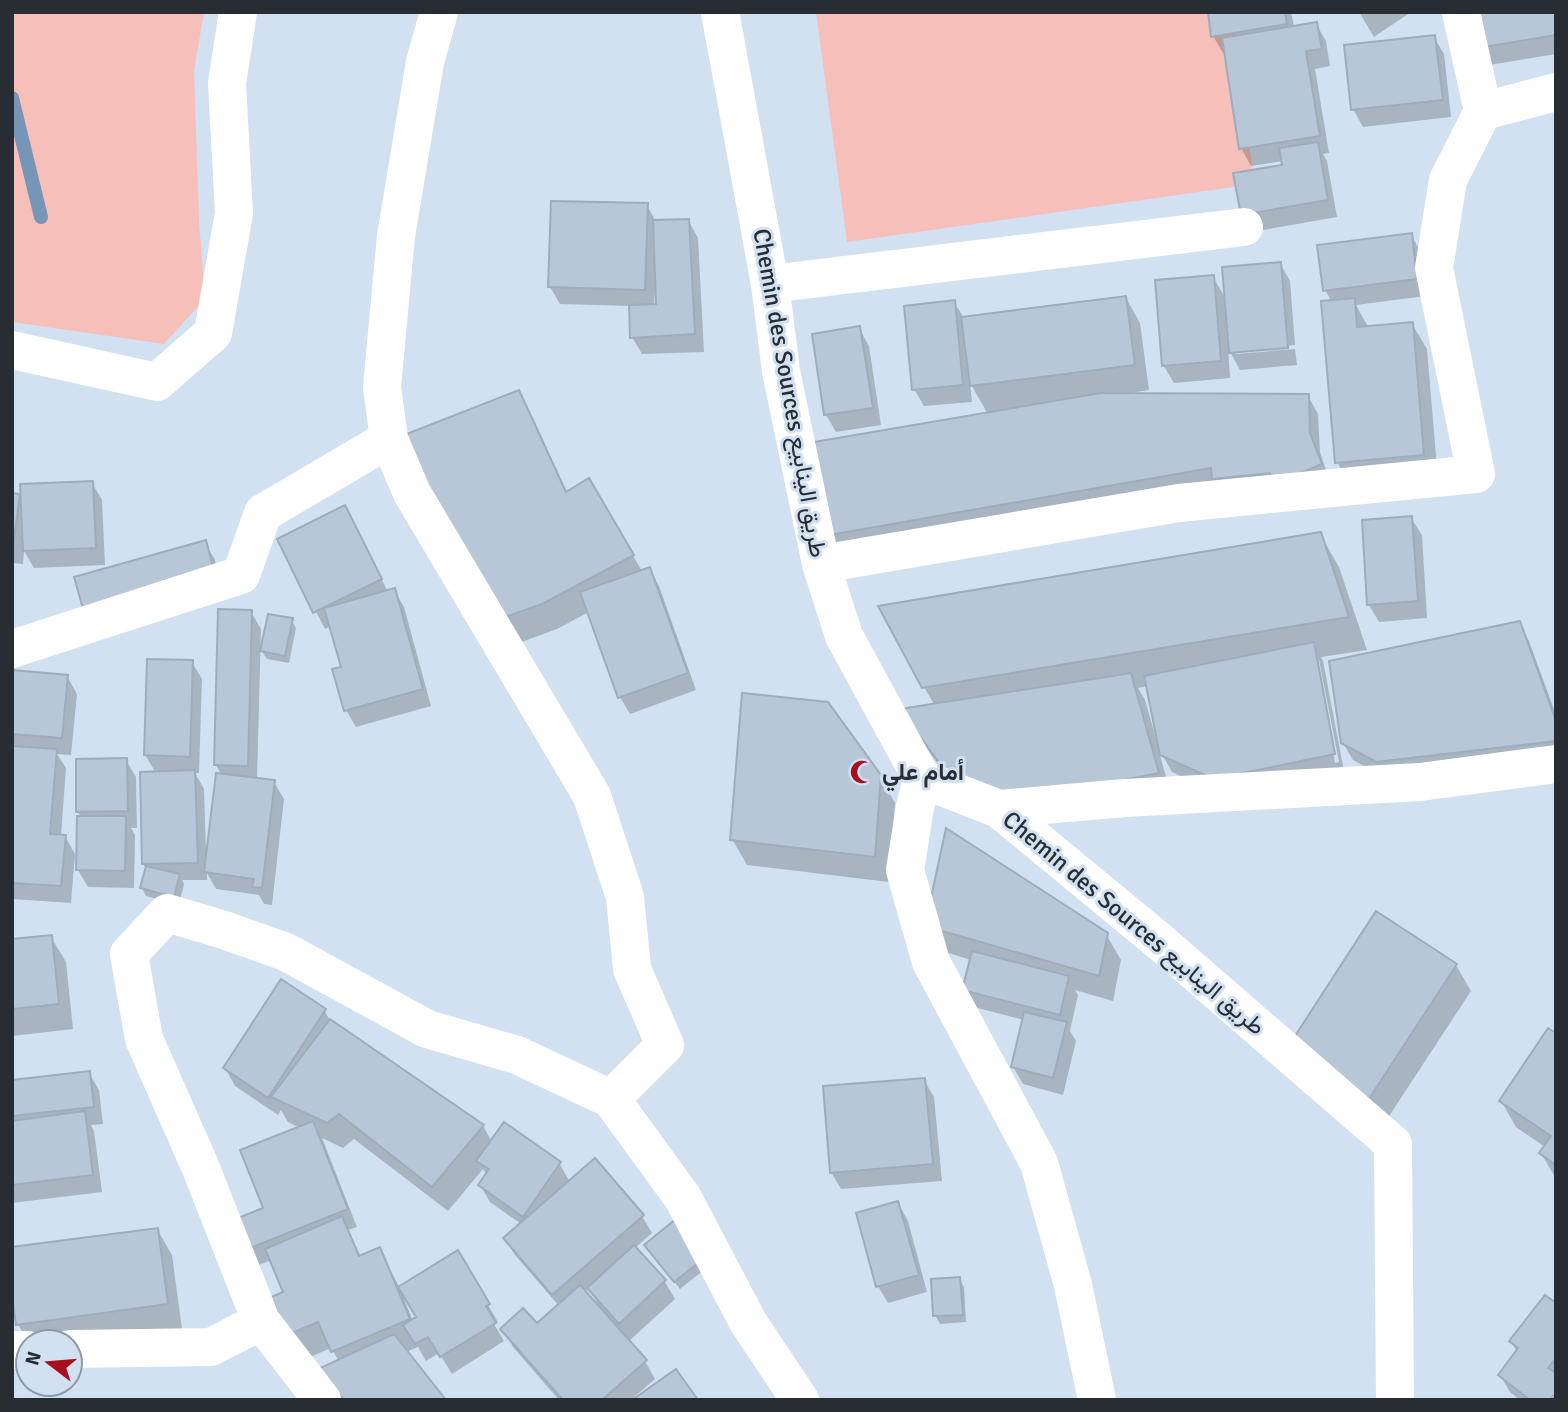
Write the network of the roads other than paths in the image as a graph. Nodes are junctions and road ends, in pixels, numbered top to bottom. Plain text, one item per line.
1 (238, 12) edge
2 (439, 12) edge
3 (720, 12) edge
4 (1461, 12) edge
5 (1556, 92) edge
6 (1483, 111) junction
7 (1244, 227) dead end
8 (770, 284) junction
9 (12, 350) edge
10 (389, 439) junction
11 (821, 564) junction
12 (12, 649) edge
13 (1556, 764) edge
14 (922, 779) junction
15 (999, 809) junction
16 (611, 1099) junction
17 (261, 1321) junction
18 (84, 1349) edge
19 (322, 1400) edge
20 (800, 1400) edge
21 (1097, 1400) edge
22 (1395, 1400) edge

1 - 9 street
2 - 10 street
3 - 8 street, Chemin des Sources طريق الينابيع
4 - 6 street
5 - 6 street
6 - 11 street
7 - 8 street
8 - 11 street, Chemin des Sources طريق الينابيع
10 - 12 street
10 - 16 street
11 - 14 street, Chemin des Sources طريق الينابيع
13 - 15 street
14 - 15 street, Chemin des Sources طريق الينابيع
14 - 21 street
15 - 22 street, Chemin des Sources طريق الينابيع
16 - 17 street
16 - 20 street
17 - 18 street
17 - 19 street

